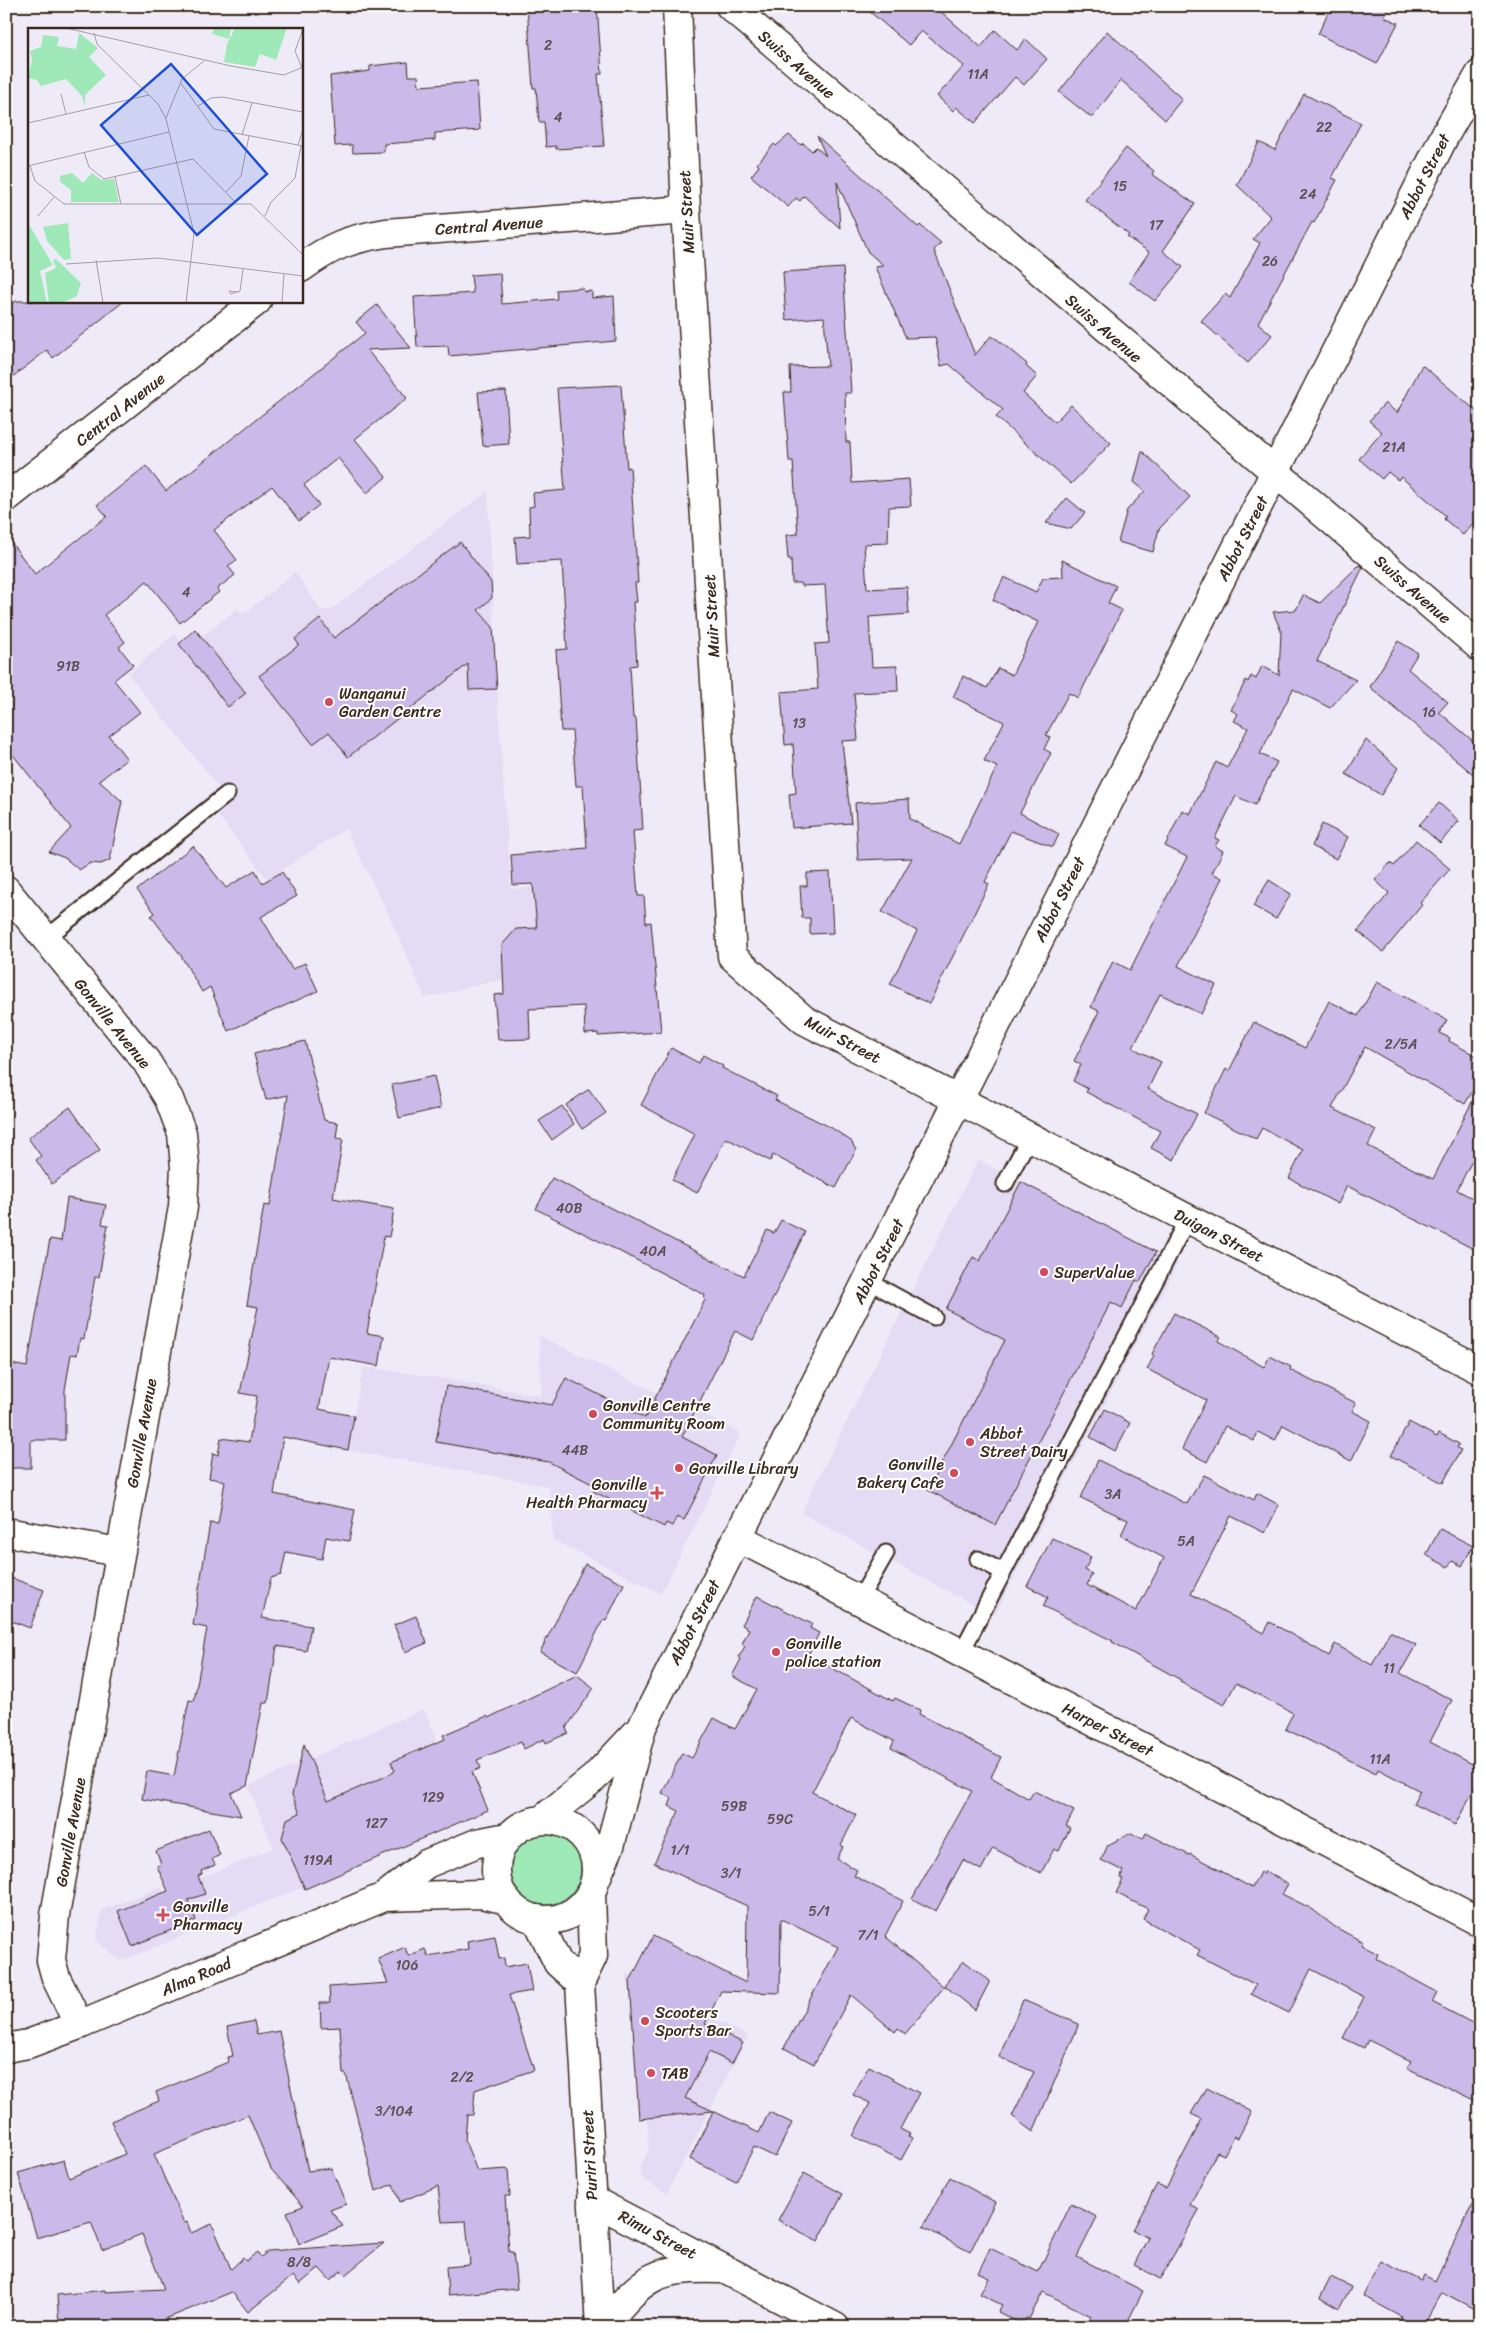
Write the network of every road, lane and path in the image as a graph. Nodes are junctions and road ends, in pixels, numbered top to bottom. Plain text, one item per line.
1 (677, 6) edge
2 (730, 6) edge
3 (1480, 74) edge
4 (686, 210) junction
5 (302, 267) edge
6 (256, 302) edge
7 (1275, 472) junction
8 (6, 498) edge
9 (1480, 647) edge
10 (227, 794) dead end
11 (6, 890) edge
12 (45, 939) junction
13 (959, 1099) junction
14 (1030, 1136) junction
15 (1005, 1184) dead end
16 (1188, 1218) junction
17 (868, 1282) junction
18 (934, 1317) dead end
19 (1480, 1370) edge
20 (6, 1532) edge
21 (737, 1537) junction
22 (119, 1552) junction
23 (886, 1553) dead end
24 (978, 1559) dead end
25 (1003, 1572) junction
26 (859, 1600) junction
27 (961, 1653) junction
28 (642, 1727) junction
29 (542, 1819) junction
30 (508, 1837) junction
31 (593, 1888) junction
32 (384, 1897) junction
33 (504, 1899) junction
34 (537, 1919) junction
35 (1480, 1922) edge
36 (580, 1983) junction
37 (78, 2025) junction
38 (6, 2048) edge
39 (592, 2200) junction
40 (724, 2269) junction
41 (601, 2327) edge
42 (834, 2327) edge

1 - 4 street, Muir Street
2 - 7 street, Swiss Avenue
3 - 7 street, Abbot Street
4 - 5 street, Central Avenue
4 - 13 street, Muir Street
6 - 8 street, Central Avenue
7 - 9 street, Swiss Avenue
7 - 13 street, Abbot Street
10 - 12 lane
11 - 12 street, Gonville Avenue
12 - 22 street, Gonville Avenue
13 - 14 street, Duigan Street
13 - 17 street, Abbot Street
14 - 15 lane
14 - 16 street, Duigan Street
16 - 19 street, Duigan Street
16 - 25 lane
17 - 18 lane
17 - 21 street, Abbot Street
20 - 22 street
21 - 26 street, Harper Street
21 - 28 street, Abbot Street
22 - 37 street, Gonville Avenue
23 - 26 lane
24 - 25 lane
25 - 27 lane
26 - 27 street, Harper Street
27 - 35 street, Harper Street
28 - 29 street, Abbot Street
28 - 31 street, Abbot Street
29 - 30 street
29 - 31 street
30 - 32 street, Alma Road
30 - 33 street
31 - 34 street
31 - 36 street, Puriri Street
32 - 33 street, Alma Road
32 - 37 street, Alma Road
33 - 34 street
34 - 36 street
36 - 39 street, Puriri Street
37 - 38 street, Alma Road
39 - 40 street, Rimu Street
39 - 41 street, Puriri Street
40 - 41 street, Rimu Street
40 - 42 street, Rimu Street

